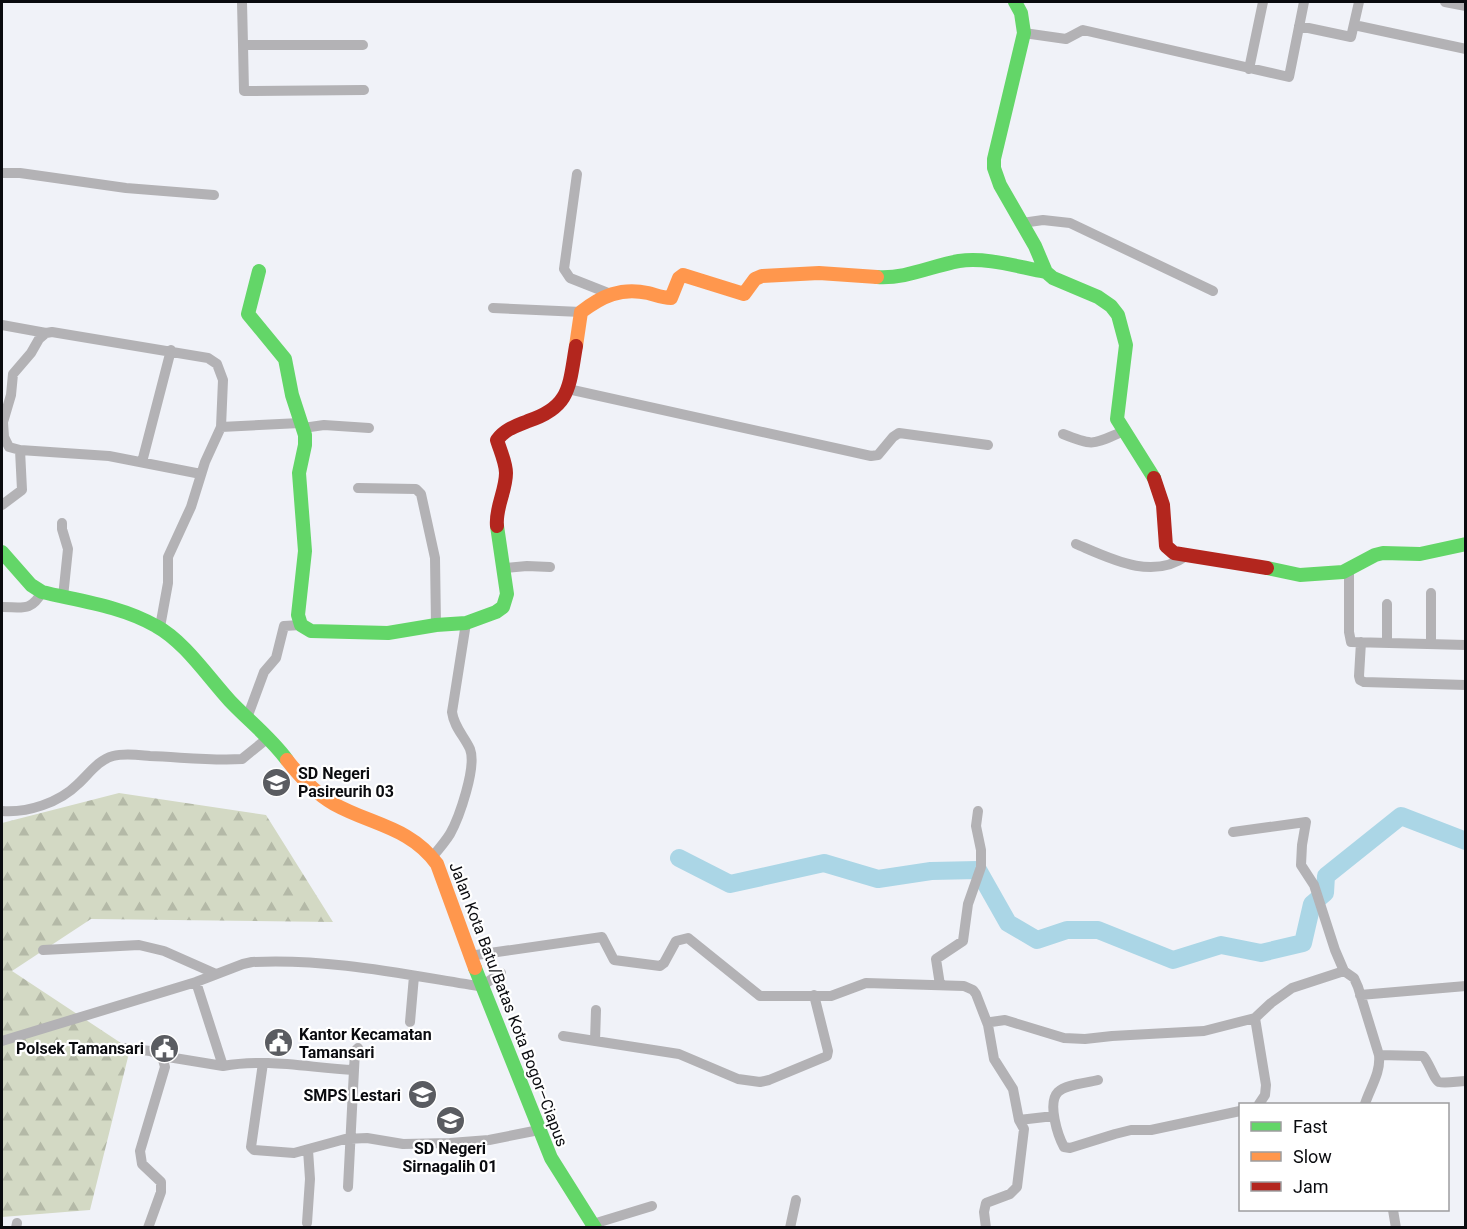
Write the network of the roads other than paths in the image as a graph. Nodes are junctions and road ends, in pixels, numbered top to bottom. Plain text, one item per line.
1 (242, 2) edge
2 (1015, 2) edge
3 (1263, 2) edge
4 (1304, 2) edge
5 (1359, 2) edge
6 (1445, 2) edge
7 (1466, 6) edge
8 (1354, 25) junction
9 (1299, 26) junction
10 (1024, 33) junction
11 (243, 45) junction
12 (363, 45) dead end
13 (1466, 49) edge
14 (1250, 69) junction
15 (364, 90) dead end
16 (2, 173) edge
17 (577, 174) dead end
18 (214, 195) dead end
19 (1022, 223) junction
20 (259, 271) dead end
21 (1046, 272) junction
22 (1213, 291) dead end
23 (608, 293) junction
24 (493, 308) dead end
25 (581, 312) junction
26 (2, 326) edge
27 (46, 333) junction
28 (171, 350) junction
29 (568, 389) junction
30 (301, 425) junction
31 (221, 427) junction
32 (369, 428) dead end
33 (1124, 431) junction
34 (1063, 434) dead end
35 (4, 443) edge
36 (988, 445) dead end
37 (20, 450) junction
38 (142, 462) junction
39 (201, 474) junction
40 (358, 488) dead end
41 (2, 505) edge
42 (62, 523) dead end
43 (1076, 544) dead end
44 (1466, 544) edge
45 (2, 552) edge
46 (1186, 556) junction
47 (549, 567) dead end
48 (504, 568) junction
49 (1349, 569) junction
50 (42, 592) junction
51 (1431, 593) dead end
52 (63, 597) junction
53 (1388, 604) dead end
54 (2, 607) edge
55 (466, 623) junction
56 (436, 625) junction
57 (301, 626) junction
58 (160, 627) junction
59 (1361, 642) junction
60 (1387, 643) junction
61 (1431, 644) junction
62 (1466, 645) edge
63 (1466, 685) edge
64 (247, 718) junction
65 (269, 737) junction
66 (2, 811) edge
67 (978, 811) dead end
68 (1233, 832) dead end
69 (432, 856) junction
70 (43, 950) dead end
71 (469, 956) junction
72 (1344, 971) junction
73 (501, 973) dead end
74 (216, 974) junction
75 (414, 976) junction
76 (196, 982) junction
77 (940, 985) junction
78 (483, 986) junction
79 (1466, 986) edge
80 (813, 995) junction
81 (1360, 995) junction
82 (596, 1011) dead end
83 (1255, 1018) junction
84 (410, 1022) dead end
85 (988, 1025) junction
86 (563, 1036) dead end
87 (2, 1041) edge
88 (595, 1041) junction
89 (126, 1048) dead end
90 (358, 1048) dead end
91 (1379, 1055) junction
92 (162, 1056) junction
93 (263, 1063) junction
94 (223, 1066) junction
95 (354, 1070) junction
96 (1098, 1080) dead end
97 (1466, 1081) edge
98 (1260, 1103) edge
99 (1365, 1103) edge
100 (1239, 1111) edge
101 (1054, 1116) junction
102 (1019, 1120) junction
103 (539, 1130) junction
104 (350, 1139) junction
105 (308, 1150) junction
106 (348, 1187) dead end
107 (796, 1200) dead end
108 (652, 1206) dead end
109 (1393, 1211) edge
110 (307, 1222) dead end
111 (594, 1226) edge
112 (148, 1227) edge
113 (789, 1227) edge
114 (986, 1227) edge
115 (1396, 1227) edge

1 - 11 street
2 - 10 street
3 - 14 street
4 - 9 street
5 - 8 street
6 - 7 street
8 - 9 street
8 - 13 street
9 - 14 street
10 - 14 street
10 - 19 street
11 - 12 street
11 - 15 street
16 - 18 street
17 - 23 street
19 - 21 street
19 - 22 street
20 - 30 street
21 - 23 street
21 - 33 street
23 - 25 street
24 - 25 street
25 - 29 street
26 - 27 street
27 - 28 street
27 - 35 street
28 - 31 street
28 - 38 street
29 - 36 street
29 - 48 street
30 - 31 street
30 - 32 street
30 - 57 street
31 - 39 street
33 - 34 street
33 - 46 street
35 - 37 street
37 - 38 street
37 - 41 street
38 - 39 street
39 - 58 street
40 - 56 street
42 - 52 street
43 - 46 street
44 - 49 street
45 - 50 street, Jalan Kota Batu/Batas Kota Bogor–Ciapus
46 - 49 street
47 - 48 street
48 - 55 street
49 - 59 street
50 - 52 street, Jalan Kota Batu/Batas Kota Bogor–Ciapus
50 - 54 street
51 - 61 street
52 - 58 street, Jalan Kota Batu/Batas Kota Bogor–Ciapus
53 - 60 street
55 - 56 street
55 - 69 street
56 - 57 street
57 - 64 street
58 - 64 street, Jalan Kota Batu/Batas Kota Bogor–Ciapus
59 - 60 street
59 - 63 street
60 - 61 street
61 - 62 street
64 - 65 street, Jalan Kota Batu/Batas Kota Bogor–Ciapus
65 - 66 street
65 - 69 street, Jalan Kota Batu/Batas Kota Bogor–Ciapus
67 - 77 street
68 - 72 street
69 - 71 street, Jalan Kota Batu/Batas Kota Bogor–Ciapus
70 - 74 street
71 - 78 street, Jalan Kota Batu/Batas Kota Bogor–Ciapus
71 - 80 street
72 - 81 street
72 - 83 street
73 - 78 street
74 - 75 street
74 - 76 street
75 - 78 street
75 - 84 street
76 - 87 street
76 - 94 street
77 - 80 street
77 - 85 street
78 - 103 street, Jalan Kota Batu/Batas Kota Bogor–Ciapus
79 - 81 street
80 - 88 street
81 - 91 street
82 - 88 street
83 - 85 street
83 - 98 street
85 - 102 street
86 - 88 street
89 - 92 street
90 - 95 street
91 - 97 street
91 - 99 street
92 - 94 street
92 - 112 street
93 - 94 street
93 - 95 street
93 - 105 street
95 - 104 street
96 - 101 street
100 - 101 street
101 - 102 street
102 - 114 street
103 - 104 street
103 - 111 street, Jalan Kota Batu/Batas Kota Bogor–Ciapus
104 - 105 street
104 - 106 street
105 - 110 street
107 - 113 street
108 - 111 street
109 - 115 street

